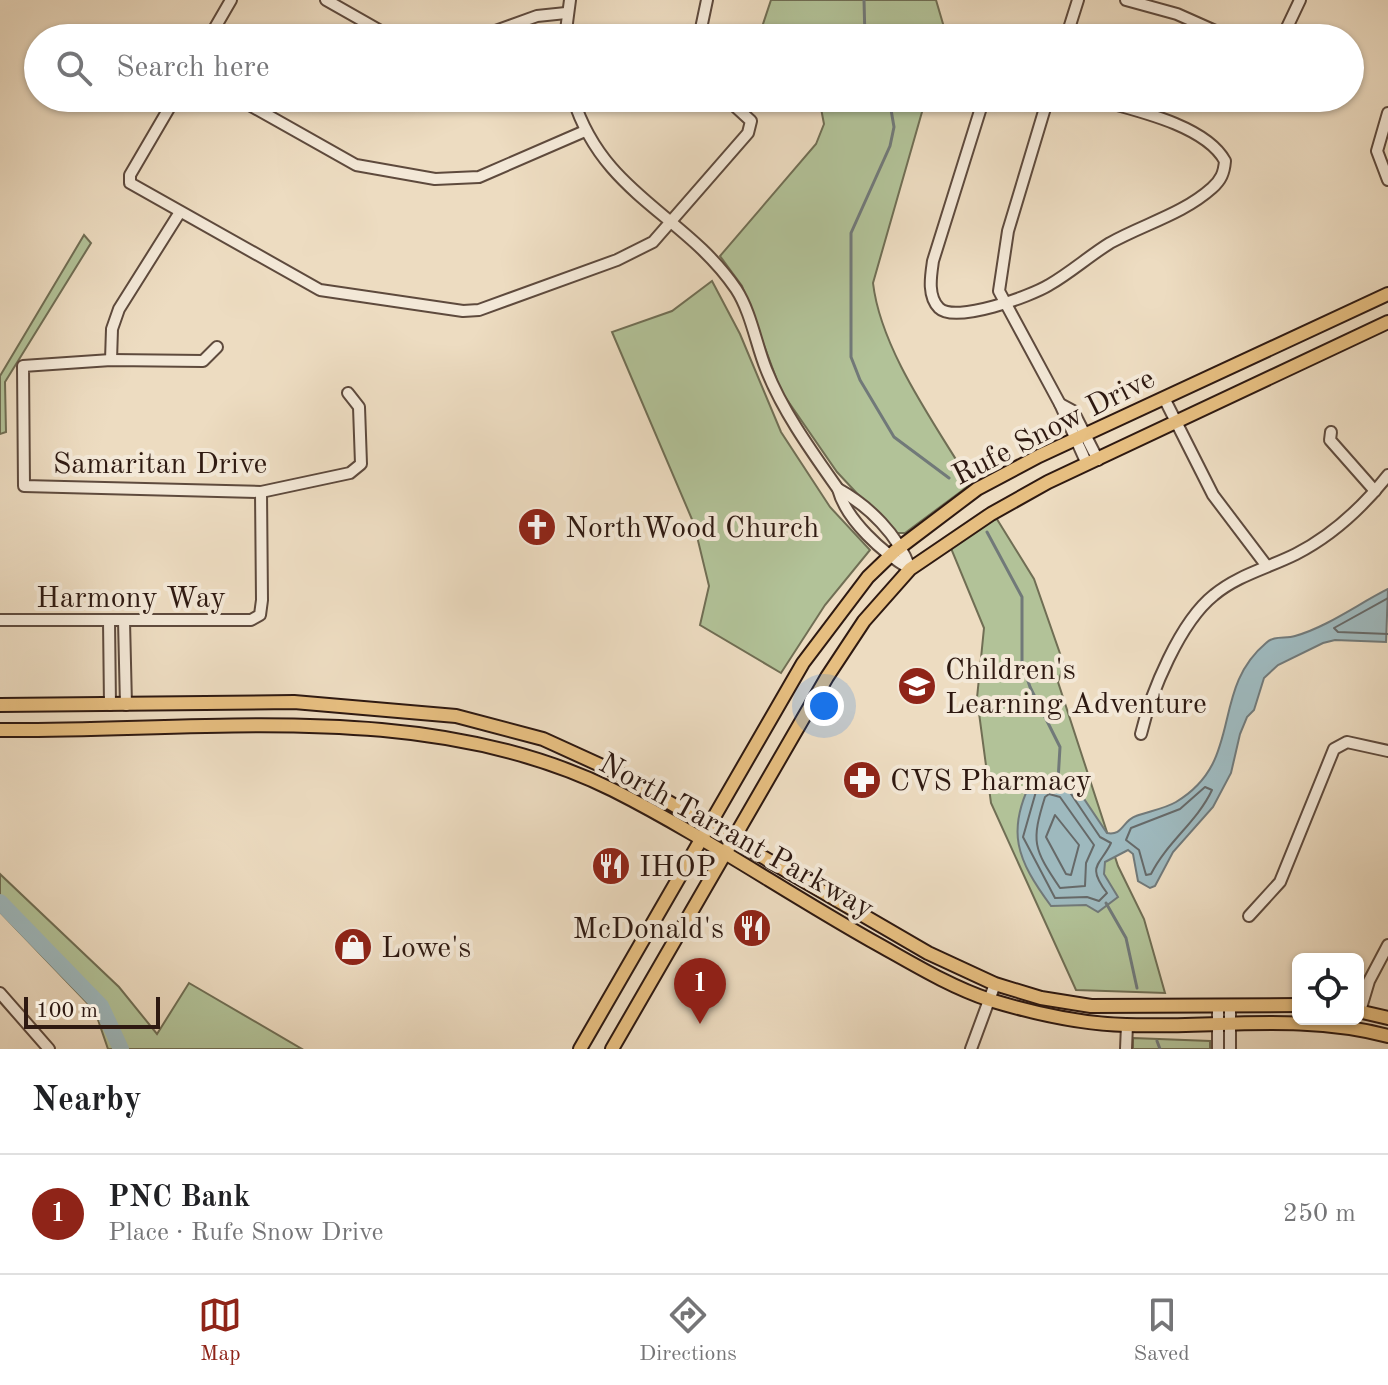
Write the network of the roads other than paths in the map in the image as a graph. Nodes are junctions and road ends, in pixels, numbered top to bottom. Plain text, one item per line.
1 (231, 0) edge
2 (326, 0) edge
3 (570, 0) edge
4 (707, 0) edge
5 (1078, 0) edge
6 (1126, 0) edge
7 (1300, 0) edge
8 (566, 13) junction
9 (217, 24) edge
10 (368, 24) edge
11 (515, 24) edge
12 (566, 24) edge
13 (702, 24) edge
14 (1070, 24) edge
15 (1200, 24) edge
16 (1289, 24) edge
17 (167, 112) edge
18 (262, 112) edge
19 (578, 112) edge
20 (740, 112) edge
21 (980, 112) edge
22 (1044, 112) edge
23 (1140, 112) edge
24 (1388, 113) edge
25 (585, 131) junction
26 (1388, 180) edge
27 (180, 212) junction
28 (670, 223) junction
29 (1388, 294) edge
30 (1003, 303) junction
31 (1388, 322) edge
32 (1310, 331) junction
33 (217, 347) dead end
34 (1320, 354) junction
35 (111, 360) junction
36 (348, 393) dead end
37 (1164, 398) junction
38 (1179, 423) junction
39 (1331, 432) dead end
40 (1081, 438) junction
41 (1092, 462) junction
42 (1388, 475) edge
43 (838, 489) junction
44 (1375, 491) junction
45 (261, 492) junction
46 (902, 546) junction
47 (889, 557) junction
48 (1266, 565) junction
49 (910, 569) junction
50 (0, 620) edge
51 (109, 621) junction
52 (124, 621) junction
53 (0, 705) edge
54 (110, 705) junction
55 (126, 705) junction
56 (367, 707) junction
57 (0, 730) edge
58 (365, 730) junction
59 (1141, 734) dead end
60 (1388, 751) edge
61 (710, 826) junction
62 (734, 839) junction
63 (701, 841) junction
64 (725, 855) junction
65 (857, 912) junction
66 (1249, 916) dead end
67 (848, 927) junction
68 (1388, 945) edge
69 (995, 984) junction
70 (0, 993) edge
71 (1364, 996) edge
72 (989, 999) junction
73 (1224, 1005) junction
74 (1292, 1005) edge
75 (1364, 1012) edge
76 (600, 1016) junction
77 (1388, 1018) edge
78 (1224, 1022) junction
79 (1127, 1025) junction
80 (623, 1030) junction
81 (1388, 1036) edge
82 (49, 1049) edge
83 (580, 1049) edge
84 (612, 1049) edge
85 (971, 1049) edge
86 (1126, 1049) edge
87 (1218, 1049) edge
88 (1230, 1049) edge

1 - 9 street
2 - 10 street
3 - 8 street
4 - 13 street
5 - 14 street
6 - 15 street
7 - 16 street
8 - 11 street
8 - 12 street
17 - 27 street
18 - 25 street
19 - 25 street
20 - 28 street
21 - 30 street
22 - 30 street
23 - 30 street
24 - 26 street
25 - 28 street
27 - 28 street
27 - 35 street
28 - 43 street
29 - 32 main road, Rufe Snow Drive
30 - 40 street
31 - 34 main road, Rufe Snow Drive
32 - 34 main road
32 - 37 main road, Rufe Snow Drive
33 - 35 street
34 - 38 main road, Rufe Snow Drive
35 - 45 street, Samaritan Drive
36 - 45 street, Samaritan Drive
37 - 38 street
37 - 40 main road, Rufe Snow Drive
38 - 41 main road, Rufe Snow Drive
38 - 48 street
39 - 44 street
40 - 41 street
40 - 46 main road, Rufe Snow Drive
41 - 49 main road, Rufe Snow Drive
42 - 44 street
43 - 46 street
43 - 47 street
44 - 48 street
45 - 52 street, Harmony Way
46 - 47 main road, Rufe Snow Drive
46 - 49 street
47 - 49 street
47 - 61 main road, Rufe Snow Drive
48 - 59 street
49 - 62 main road, Rufe Snow Drive
50 - 51 street, Harmony Way
51 - 52 street, Harmony Way
51 - 54 street
52 - 55 street
53 - 54 main road, North Tarrant Parkway
54 - 55 main road, North Tarrant Parkway
55 - 56 main road, North Tarrant Parkway
56 - 58 main road
56 - 61 main road, North Tarrant Parkway
57 - 58 main road, North Tarrant Parkway
58 - 63 main road, North Tarrant Parkway
60 - 66 street
61 - 62 main road, North Tarrant Parkway
61 - 63 main road, Rufe Snow Drive
62 - 64 main road, Rufe Snow Drive
62 - 65 main road, North Tarrant Parkway
63 - 64 main road, North Tarrant Parkway
63 - 76 main road, Rufe Snow Drive
64 - 67 main road, North Tarrant Parkway
64 - 80 main road, Rufe Snow Drive
65 - 67 main road
65 - 69 main road, North Tarrant Parkway
67 - 72 main road, North Tarrant Parkway
68 - 71 street
69 - 72 street
69 - 73 main road, North Tarrant Parkway
70 - 82 street
72 - 79 main road, North Tarrant Parkway
72 - 85 street
73 - 74 main road, North Tarrant Parkway
73 - 78 street
75 - 77 main road
76 - 80 main road
76 - 83 main road, Rufe Snow Drive
78 - 79 main road, North Tarrant Parkway
78 - 81 main road, North Tarrant Parkway
78 - 87 street
78 - 88 street
79 - 86 street
80 - 84 main road, Rufe Snow Drive

